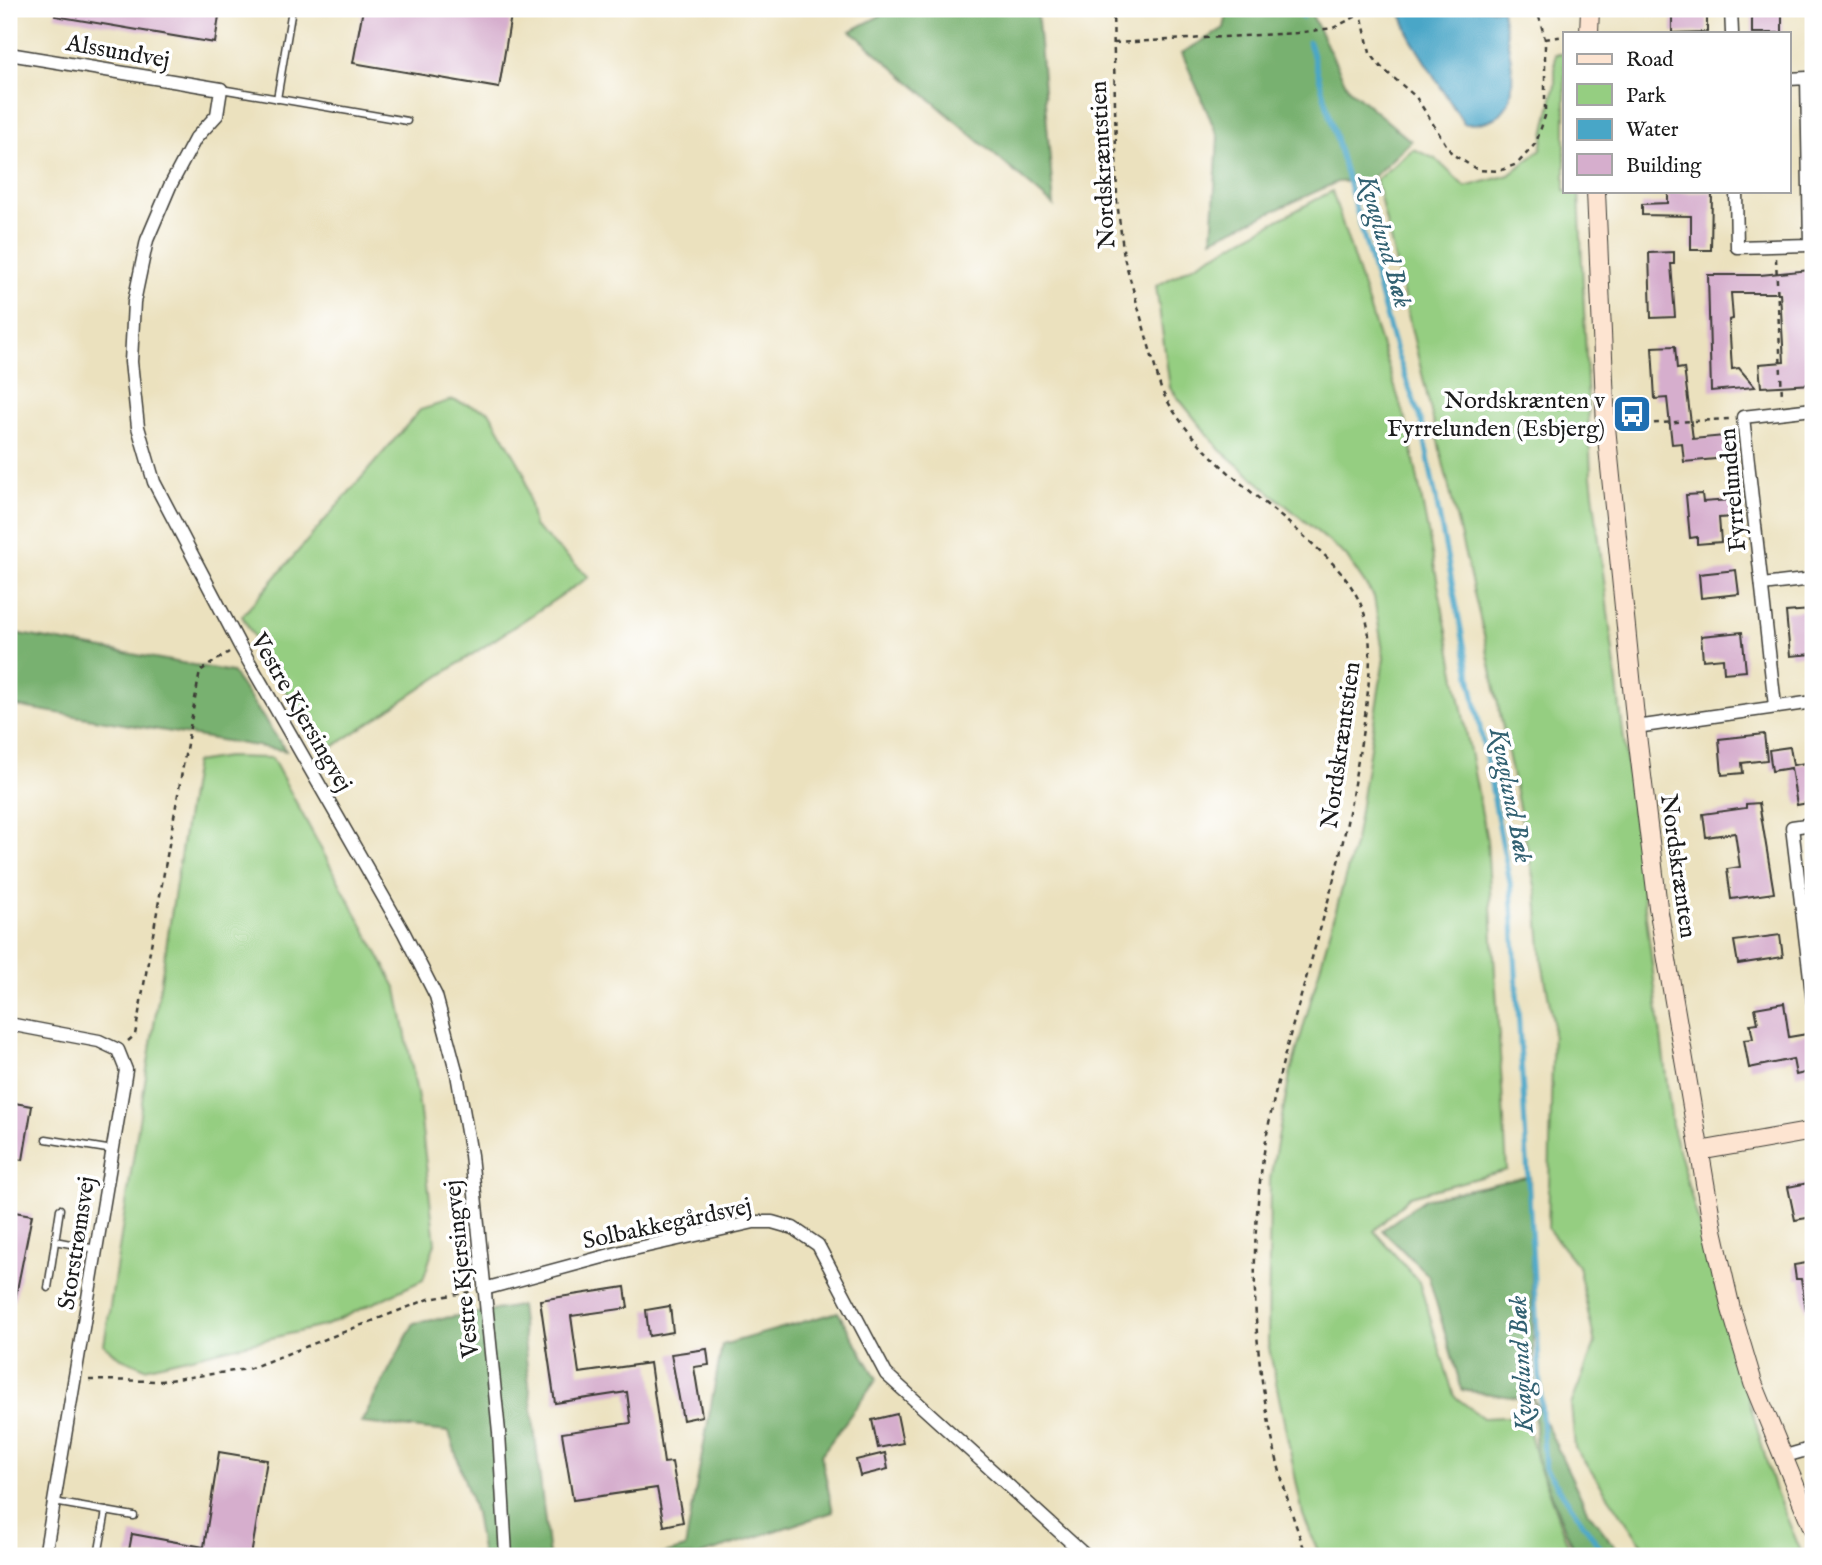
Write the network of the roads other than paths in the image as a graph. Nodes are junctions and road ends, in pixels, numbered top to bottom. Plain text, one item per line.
1 (292, 9) edge
2 (1590, 9) edge
3 (1731, 9) edge
4 (1589, 32) edge
5 (1732, 32) edge
6 (9, 54) edge
7 (1790, 79) edge
8 (221, 89) junction
9 (277, 99) junction
10 (407, 121) dead end
11 (1596, 192) edge
12 (1736, 192) edge
13 (1813, 409) edge
14 (1813, 579) edge
15 (1762, 585) junction
16 (1813, 702) edge
17 (1775, 706) junction
18 (1636, 727) junction
19 (1813, 824) edge
20 (1813, 1002) edge
21 (9, 1024) edge
22 (1813, 1131) edge
23 (46, 1139) dead end
24 (113, 1150) junction
25 (1699, 1151) junction
26 (60, 1209) dead end
27 (55, 1241) junction
28 (96, 1249) junction
29 (48, 1288) dead end
30 (484, 1289) junction
31 (1813, 1448) edge
32 (1782, 1457) junction
33 (54, 1502) junction
34 (106, 1511) junction
35 (134, 1516) dead end
36 (1813, 1529) edge
37 (45, 1556) edge
38 (98, 1556) edge
39 (506, 1556) edge
40 (1086, 1556) edge

1 - 9 lane
2 - 4 street
3 - 5 street
6 - 8 street, Alssundvej
7 - 12 street
8 - 9 lane
8 - 30 street, Vestre Kjersingvej
9 - 10 lane
11 - 18 street, Nordskrænten
13 - 15 street, Fyrrelunden
14 - 15 street, Fyrrelunden
15 - 17 street, Fyrrelunden
16 - 17 street
17 - 18 street
18 - 25 street, Nordskrænten
19 - 20 street
21 - 24 street, Storstrømsvej
22 - 25 street
23 - 24 lane
24 - 28 street, Storstrømsvej
25 - 32 street, Nordskrænten
26 - 27 lane
27 - 28 lane
27 - 29 lane
28 - 33 street, Storstrømsvej
30 - 39 street, Vestre Kjersingvej
30 - 40 street, Solbakkegårdsvej
31 - 32 street
32 - 36 street, Nordskrænten
33 - 34 lane
33 - 37 street, Storstrømsvej
34 - 35 lane
34 - 38 lane

